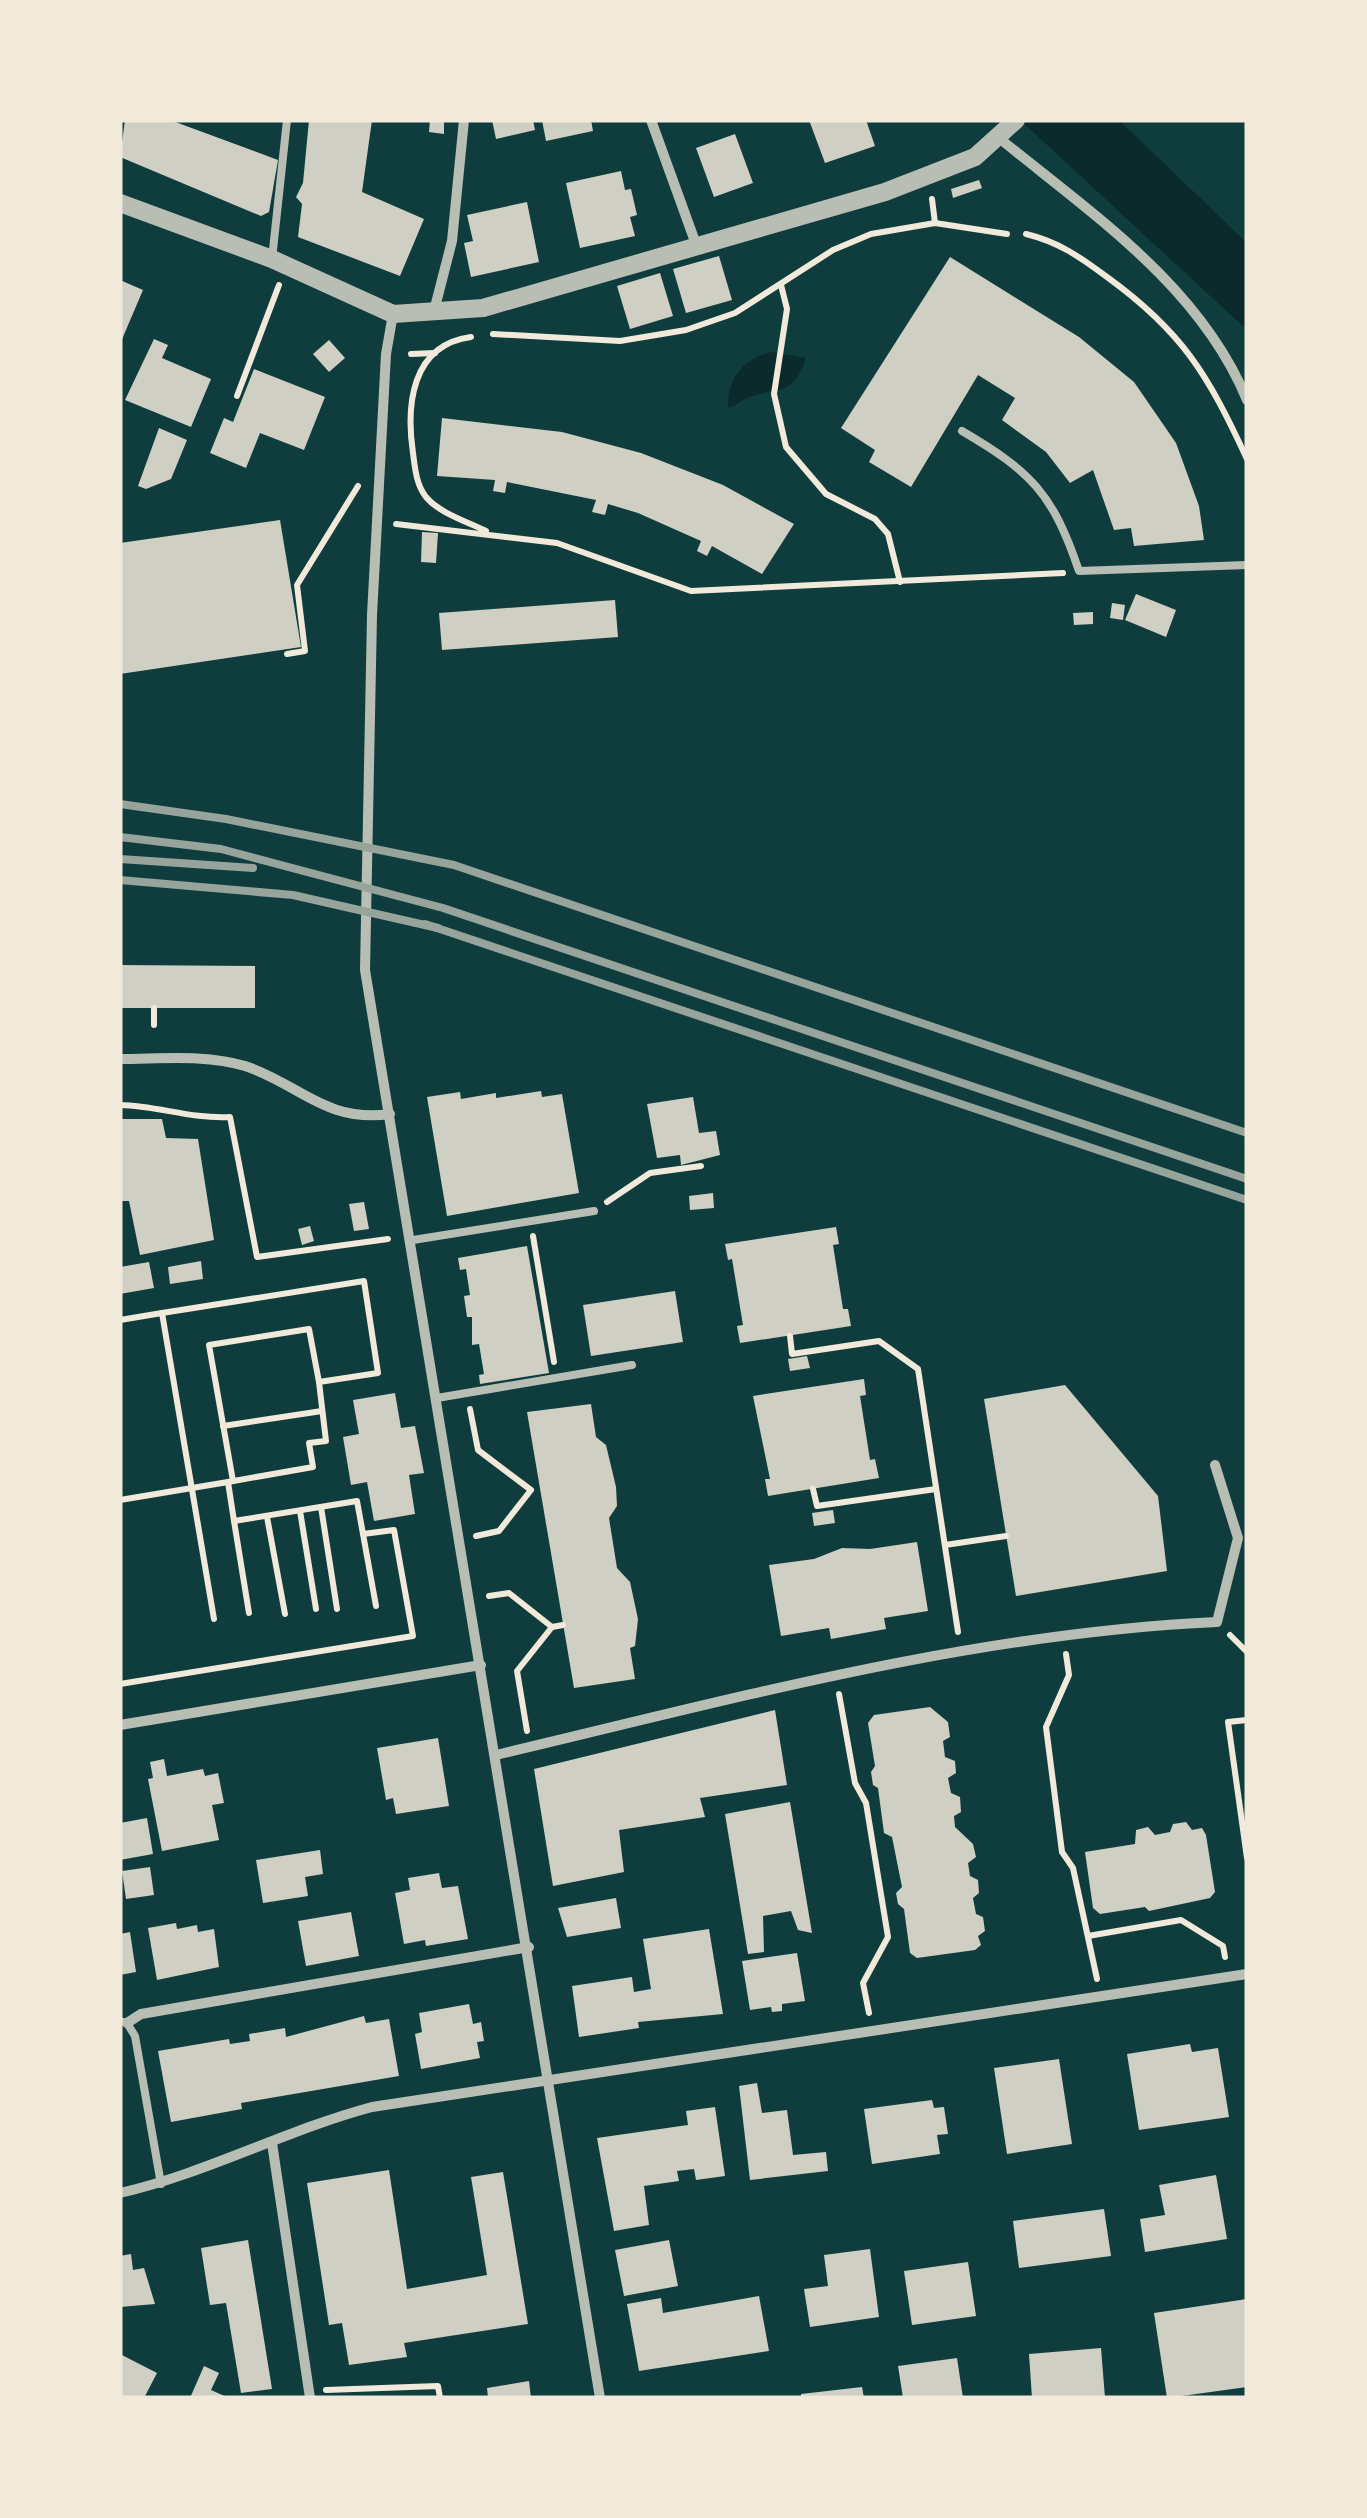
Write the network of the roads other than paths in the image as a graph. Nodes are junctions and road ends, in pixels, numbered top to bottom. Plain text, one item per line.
1 (287, 120) edge
2 (464, 120) edge
3 (651, 120) edge
4 (1009, 128) edge
5 (120, 204) edge
6 (698, 247) junction
7 (272, 259) junction
8 (393, 314) junction
9 (433, 314) junction
10 (1247, 400) edge
11 (962, 431) dead end
12 (1247, 564) edge
13 (120, 1059) edge
14 (390, 1114) junction
15 (594, 1211) road end
16 (412, 1240) junction
17 (632, 1365) dead end
18 (437, 1398) junction
19 (1215, 1465) dead end
20 (481, 1664) junction
21 (120, 1726) edge
22 (496, 1755) junction
23 (529, 1947) junction
24 (1247, 1974) edge
25 (124, 2022) edge
26 (548, 2078) junction
27 (272, 2144) junction
28 (161, 2184) junction
29 (120, 2193) edge
30 (310, 2394) edge
31 (600, 2398) edge

1 - 7 lane
2 - 9 street
3 - 6 street
4 - 6 street
4 - 10 street
5 - 7 street
6 - 9 street
7 - 8 street
8 - 9 street
8 - 14 street
11 - 12 lane
13 - 14 street
14 - 16 street
15 - 16 lane
16 - 18 street
17 - 18 lane
18 - 20 street
19 - 22 street
20 - 21 street
20 - 22 street
22 - 23 street
23 - 25 street
23 - 26 street
24 - 26 street
25 - 28 lane
26 - 27 street
26 - 31 street
27 - 28 street
27 - 30 street
28 - 29 street

